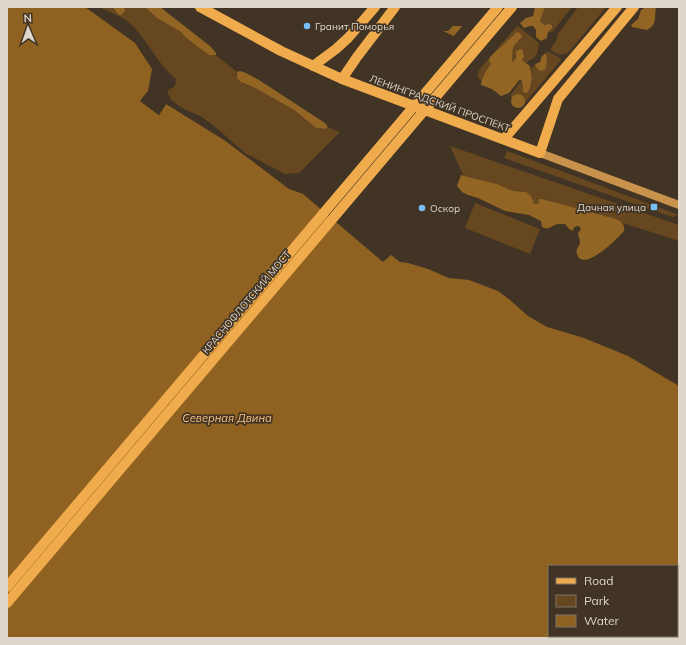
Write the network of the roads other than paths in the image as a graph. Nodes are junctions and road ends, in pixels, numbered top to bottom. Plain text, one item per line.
1 (200, 7) edge
2 (375, 7) edge
3 (395, 7) edge
4 (498, 7) edge
5 (512, 7) edge
6 (617, 7) edge
7 (634, 7) edge
8 (313, 66) junction
9 (342, 79) junction
10 (504, 139) junction
11 (540, 153) junction
12 (679, 205) edge
13 (7, 587) edge
14 (7, 603) edge

1 - 8 main road, ЛЕНИНГРАДСКИЙ ПРОСПЕКТ
2 - 8 main road
3 - 9 main road
4 - 13 main road, КРАСНОФЛОТСКИЙ МОСТ
5 - 14 main road, КРАСНОФЛОТСКИЙ МОСТ
6 - 10 main road
7 - 11 main road
8 - 9 main road, ЛЕНИНГРАДСКИЙ ПРОСПЕКТ
9 - 10 main road, ЛЕНИНГРАДСКИЙ ПРОСПЕКТ
10 - 11 main road, ЛЕНИНГРАДСКИЙ ПРОСПЕКТ
11 - 12 main road, ЛЕНИНГРАДСКИЙ ПРОСПЕКТ

